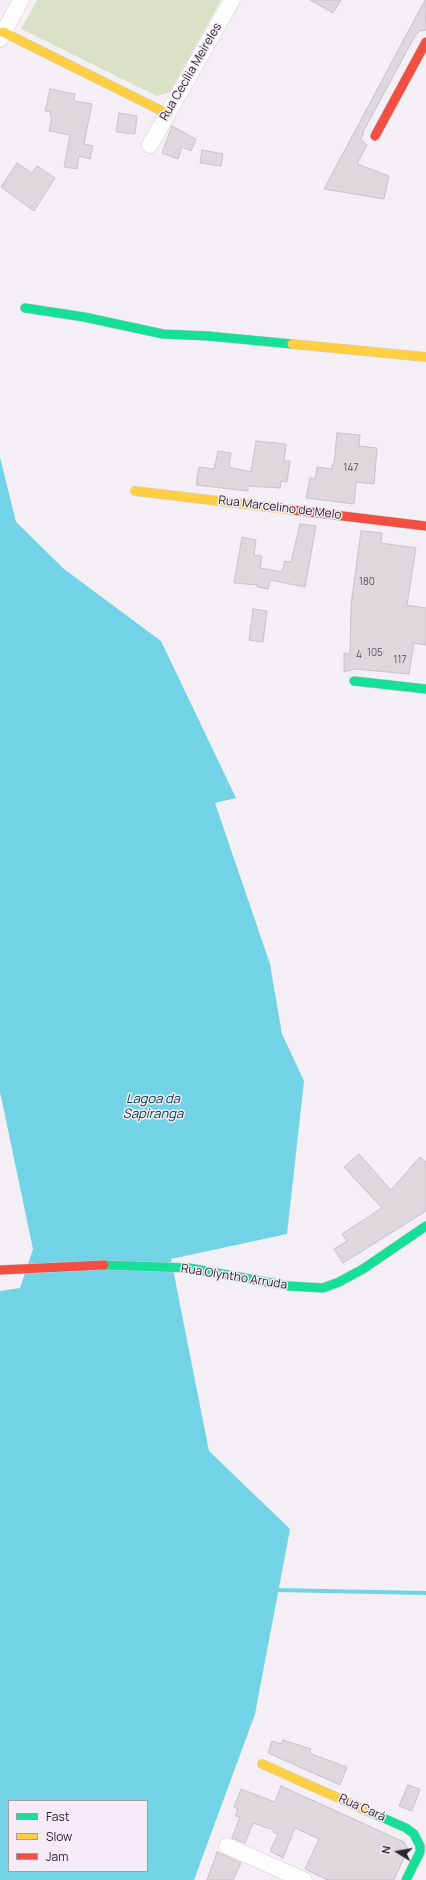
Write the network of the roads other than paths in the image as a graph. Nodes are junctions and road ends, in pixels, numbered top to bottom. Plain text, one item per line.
1 (21, 0) edge
2 (232, 0) edge
3 (2, 35) edge
4 (426, 42) edge
5 (168, 114) junction
6 (376, 136) dead end
7 (150, 145) dead end
8 (25, 308) dead end
9 (426, 357) edge
10 (135, 491) dead end
11 (426, 526) edge
12 (354, 681) dead end
13 (426, 689) edge
14 (426, 1226) edge
15 (0, 1270) edge
16 (262, 1764) dead end
17 (227, 1846) dead end
18 (304, 1880) edge
19 (406, 1880) edge

1 - 3 street
2 - 5 street, Rua Cecília Meireles
3 - 5 street
4 - 6 street
5 - 7 street, Rua Cecília Meireles
8 - 9 street
10 - 11 street, Rua Marcelino de Melo
12 - 13 street
14 - 15 street, Rua Olyntho Arruda
16 - 19 street, Rua Cará
17 - 18 street

